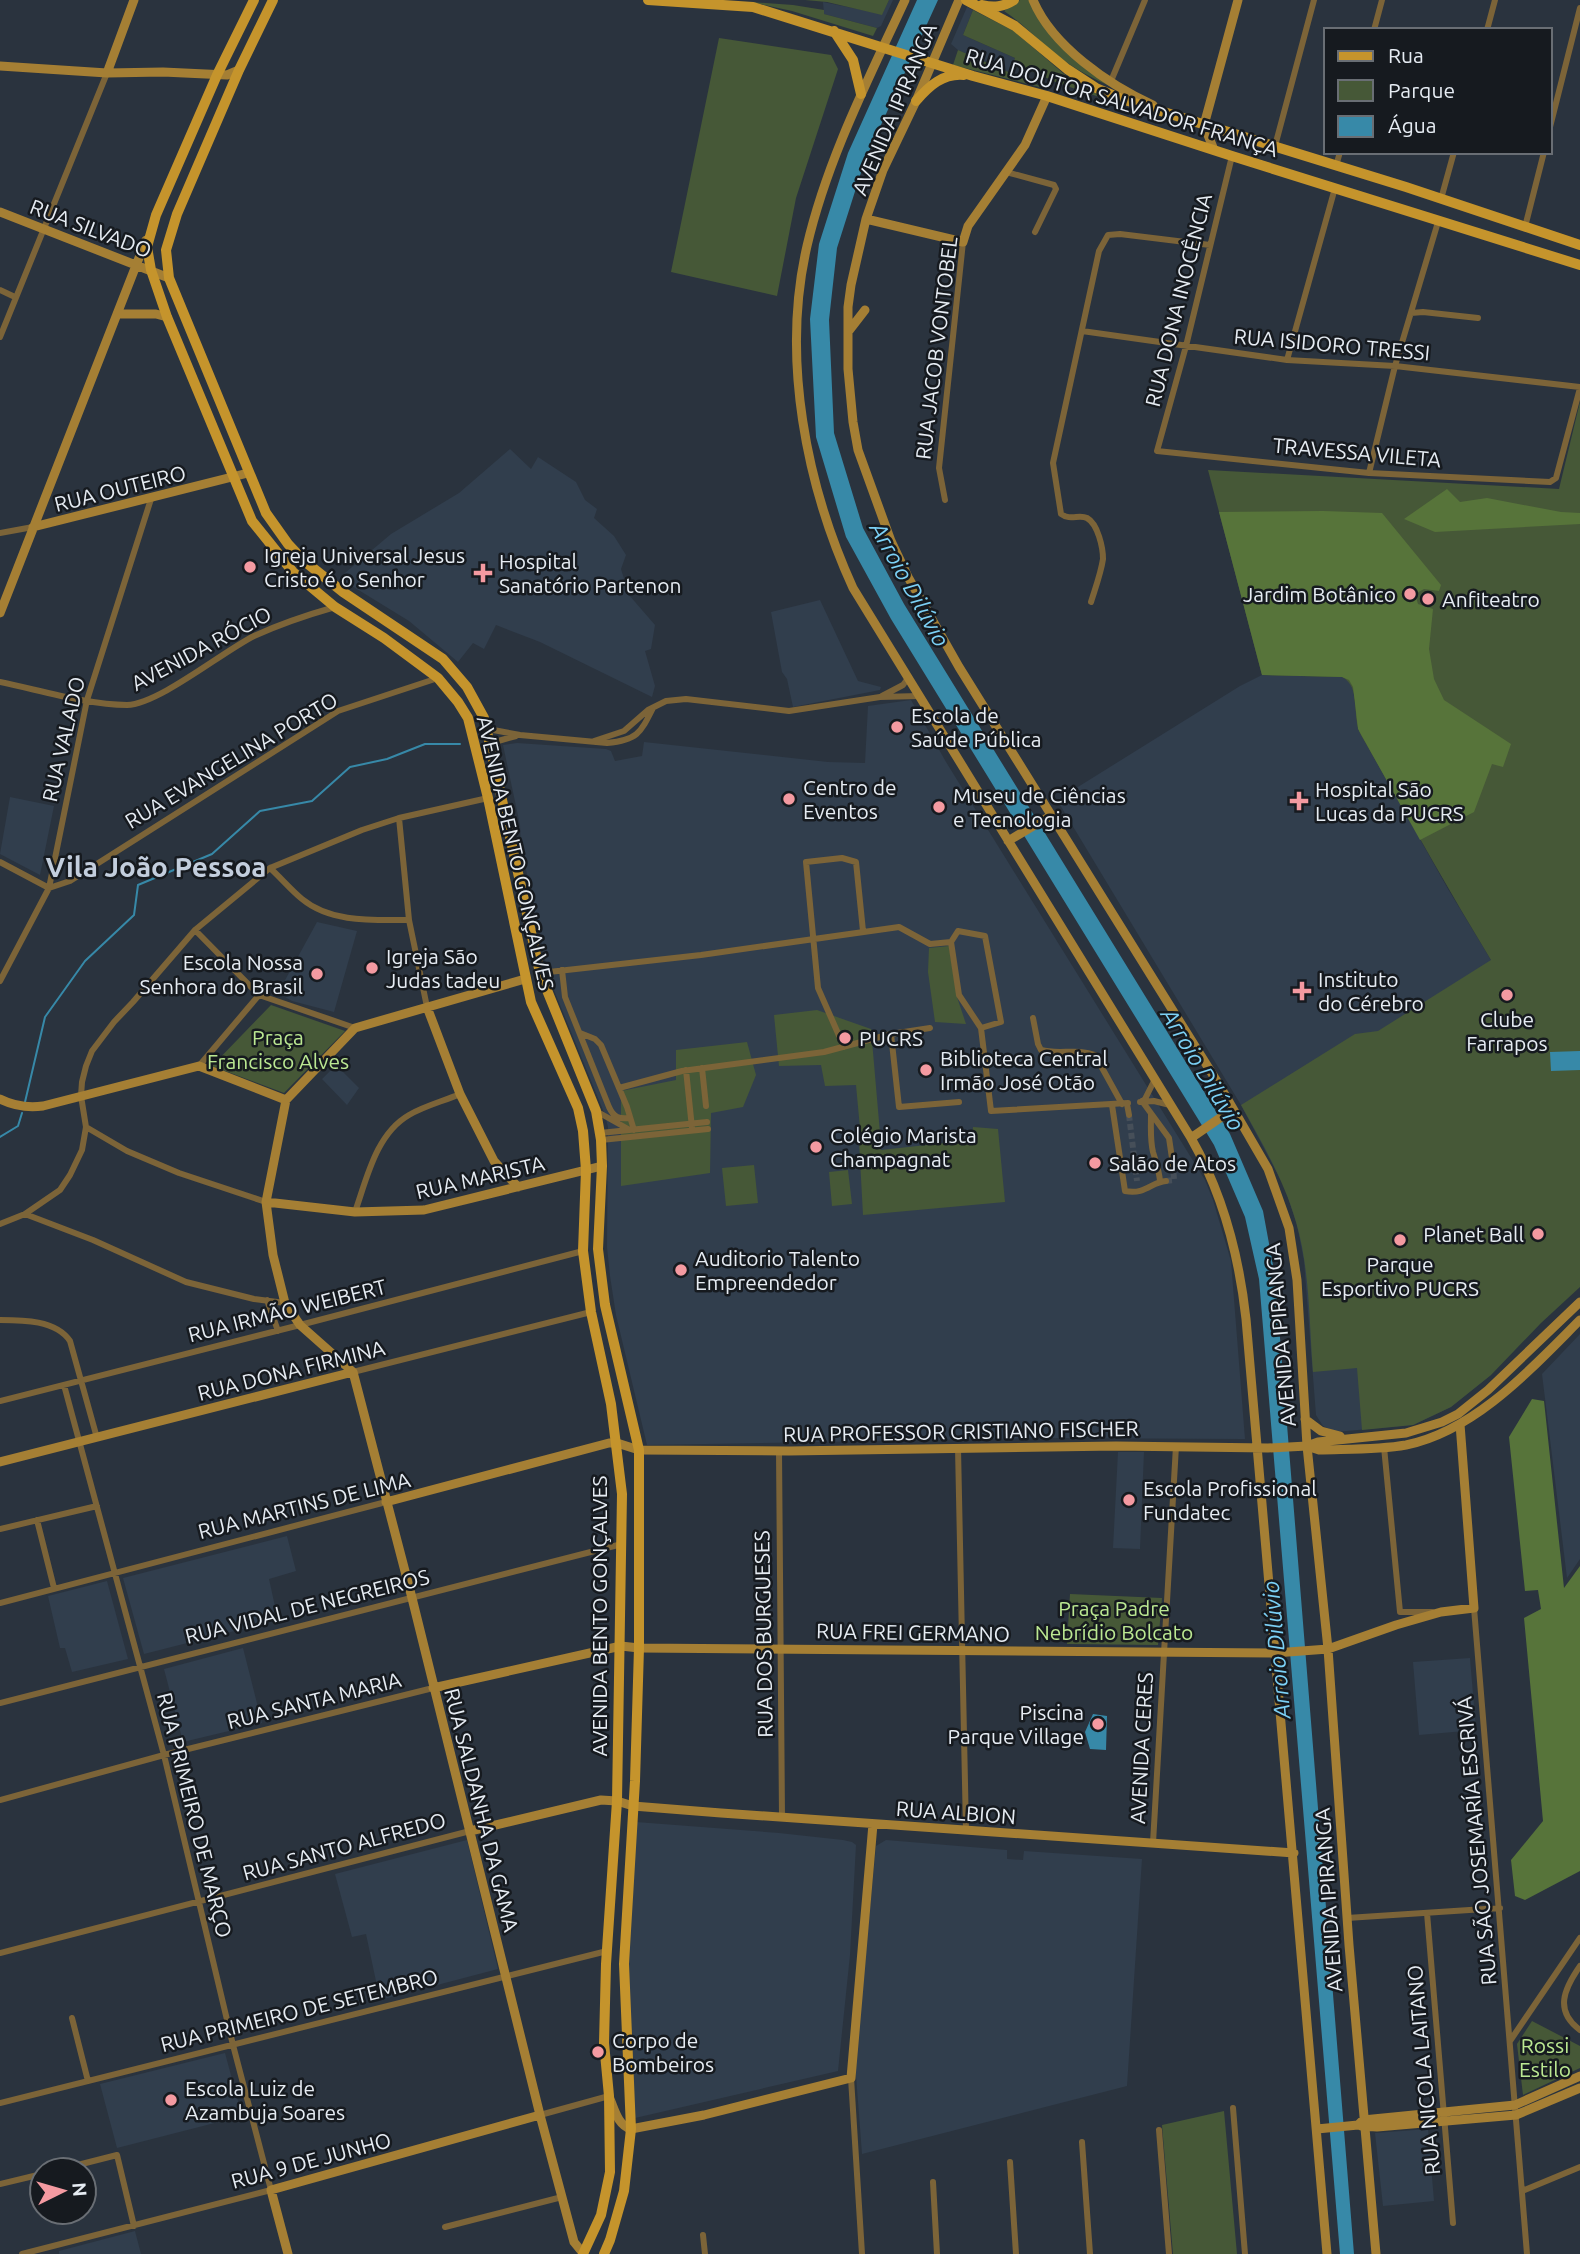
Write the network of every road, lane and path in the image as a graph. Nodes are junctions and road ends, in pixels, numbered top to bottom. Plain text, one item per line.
1 (134, 0) edge
2 (254, 0) edge
3 (273, 0) edge
4 (648, 0) edge
5 (905, 0) edge
6 (959, 0) edge
7 (1014, 0) edge
8 (1033, 0) edge
9 (1145, 0) edge
10 (1238, 0) edge
11 (1314, 0) edge
12 (1382, 0) edge
13 (1495, 0) edge
14 (969, 1) edge
15 (1580, 8) edge
16 (1375, 28) edge
17 (1488, 28) edge
18 (834, 32) junction
19 (888, 49) junction
20 (933, 63) junction
21 (0, 66) edge
22 (239, 70) junction
23 (107, 73) junction
24 (217, 75) junction
25 (974, 76) junction
26 (1111, 81) junction
27 (861, 94) junction
28 (1047, 96) junction
29 (916, 101) junction
30 (1180, 117) junction
31 (1552, 119) edge
32 (1204, 125) junction
33 (1275, 146) junction
34 (1214, 150) junction
35 (1339, 154) edge
36 (1453, 154) edge
37 (1543, 154) edge
38 (1232, 156) junction
39 (1336, 166) junction
40 (1006, 172) junction
41 (1335, 188) junction
42 (1441, 199) junction
43 (0, 212) edge
44 (156, 215) junction
45 (866, 219) junction
46 (1438, 222) junction
47 (1525, 227) junction
48 (43, 228) junction
49 (1035, 232) dead end
50 (963, 242) junction
51 (1210, 245) junction
52 (1580, 245) edge
53 (135, 264) junction
54 (1580, 265) edge
55 (150, 270) junction
56 (169, 278) junction
57 (851, 285) junction
58 (0, 290) edge
59 (858, 295) dead end
60 (15, 297) junction
61 (865, 310) dead end
62 (1410, 313) junction
63 (118, 314) junction
64 (167, 317) junction
65 (1478, 318) dead end
66 (1082, 331) junction
67 (848, 332) junction
68 (0, 337) edge
69 (1186, 346) junction
70 (1287, 360) junction
71 (1395, 366) junction
72 (1580, 387) edge
73 (1157, 451) joint
74 (248, 473) junction
75 (1369, 473) junction
76 (233, 477) junction
77 (150, 499) junction
78 (945, 500) dead end
79 (33, 527) junction
80 (0, 533) edge
81 (1091, 602) dead end
82 (335, 607) junction
83 (0, 614) edge
84 (909, 677) junction
85 (438, 678) junction
86 (0, 682) edge
87 (919, 696) junction
88 (880, 697) junction
89 (87, 700) junction
90 (654, 706) junction
91 (488, 729) junction
92 (520, 735) junction
93 (594, 741) junction
94 (491, 743) junction
95 (488, 798) junction
96 (1052, 815) junction
97 (399, 818) junction
98 (1012, 838) junction
99 (0, 862) edge
100 (270, 868) junction
101 (50, 888) junction
102 (409, 920) junction
103 (195, 930) junction
104 (863, 931) junction
105 (813, 939) junction
106 (951, 942) junction
107 (562, 970) junction
108 (540, 974) junction
109 (525, 979) junction
110 (0, 981) edge
111 (259, 995) junction
112 (427, 1007) junction
113 (1033, 1018) dead end
114 (355, 1028) junction
115 (930, 1028) dead end
116 (981, 1028) junction
117 (580, 1033) junction
118 (891, 1034) junction
119 (844, 1047) junction
120 (199, 1066) junction
121 (702, 1068) junction
122 (686, 1070) junction
123 (1155, 1079) junction
124 (619, 1088) junction
125 (460, 1094) junction
126 (81, 1096) junction
127 (0, 1099) edge
128 (286, 1100) junction
129 (1141, 1101) junction
130 (959, 1102) dead end
131 (1126, 1104) junction
132 (1112, 1105) junction
133 (1171, 1105) junction
134 (706, 1106) dead end
135 (1233, 1109) junction
136 (596, 1111) junction
137 (1129, 1115) tunnel mouth
138 (1151, 1115) junction
139 (630, 1118) junction
140 (707, 1125) dead end
141 (86, 1127) junction
142 (692, 1127) junction
143 (627, 1132) junction
144 (1194, 1135) junction
145 (600, 1136) junction
146 (1156, 1160) junction
147 (602, 1166) junction
148 (586, 1170) junction
149 (1137, 1181) tunnel mouth
150 (518, 1187) junction
151 (1138, 1192) junction
152 (266, 1202) junction
153 (355, 1212) junction
154 (25, 1214) junction
155 (0, 1224) edge
156 (583, 1251) junction
157 (267, 1300) junction
158 (1580, 1302) edge
159 (285, 1303) junction
160 (591, 1312) junction
161 (0, 1320) edge
162 (1580, 1321) edge
163 (300, 1325) junction
164 (278, 1331) junction
165 (353, 1372) junction
166 (80, 1381) junction
167 (64, 1385) junction
168 (0, 1401) edge
169 (1458, 1413) junction
170 (1305, 1419) junction
171 (1460, 1424) junction
172 (97, 1438) junction
173 (1427, 1438) junction
174 (1352, 1439) junction
175 (80, 1442) junction
176 (617, 1443) junction
177 (1176, 1446) junction
178 (1303, 1447) junction
179 (1384, 1447) junction
180 (958, 1448) junction
181 (1257, 1448) junction
182 (639, 1450) junction
183 (779, 1451) junction
184 (0, 1462) edge
185 (386, 1502) junction
186 (97, 1506) junction
187 (37, 1520) junction
188 (0, 1529) edge
189 (622, 1544) junction
190 (114, 1572) junction
191 (54, 1588) junction
192 (412, 1598) junction
193 (0, 1603) edge
194 (1474, 1608) junction
195 (1441, 1612) junction
196 (621, 1646) junction
197 (639, 1648) junction
198 (782, 1648) junction
199 (1328, 1649) junction
200 (961, 1650) junction
201 (1164, 1652) junction
202 (1279, 1653) junction
203 (140, 1666) junction
204 (433, 1688) junction
205 (0, 1703) edge
206 (164, 1755) junction
207 (0, 1800) edge
208 (617, 1801) junction
209 (633, 1806) junction
210 (782, 1817) junction
211 (873, 1824) junction
212 (470, 1830) junction
213 (966, 1830) junction
214 (1153, 1843) junction
215 (1294, 1853) junction
216 (199, 1902) junction
217 (1500, 1908) junction
218 (1427, 1913) junction
219 (1347, 1918) junction
220 (1580, 1937) edge
221 (607, 1951) junction
222 (0, 1953) edge
223 (1580, 1966) edge
224 (506, 1975) junction
225 (72, 2018) dead end
226 (1580, 2031) edge
227 (1510, 2041) junction
228 (233, 2045) junction
229 (1580, 2076) edge
230 (851, 2078) junction
231 (88, 2081) junction
232 (1580, 2088) edge
233 (609, 2096) junction
234 (0, 2104) edge
235 (1515, 2105) junction
236 (1233, 2108) dead end
237 (540, 2115) junction
238 (1516, 2115) junction
239 (1445, 2117) junction
240 (1359, 2125) junction
241 (1320, 2128) junction
242 (631, 2129) junction
243 (1159, 2130) dead end
244 (1082, 2142) dead end
245 (98, 2160) edge
246 (1010, 2162) dead end
247 (1580, 2167) edge
248 (28, 2177) edge
249 (933, 2182) dead end
250 (0, 2184) edge
251 (271, 2190) junction
252 (1522, 2191) junction
253 (562, 2197) junction
254 (1453, 2223) dead end
255 (134, 2226) junction
256 (445, 2227) dead end
257 (704, 2235) dead end
258 (22, 2254) edge
259 (288, 2254) edge
260 (582, 2254) edge
261 (604, 2254) edge
262 (705, 2254) edge
263 (862, 2254) edge
264 (937, 2254) edge
265 (1016, 2254) edge
266 (1090, 2254) edge
267 (1170, 2254) edge
268 (1245, 2254) edge
269 (1327, 2254) edge
270 (1376, 2254) edge
271 (1527, 2254) edge

1 - 23 main road
2 - 24 main road, AVENIDA BENTO GONÇALVES
3 - 22 main road, AVENIDA BENTO GONÇALVES
4 - 18 main road, RUA DOUTOR SALVADOR FRANÇA
5 - 19 main road, AVENIDA IPIRANGA
6 - 20 main road, AVENIDA IPIRANGA
7 - 14 main road
8 - 26 main road, RUA DOUTOR SALVADOR FRANÇA
9 - 26 street
10 - 32 main road
11 - 33 street
12 - 16 street
13 - 17 street
14 - 30 main road, RUA DOUTOR SALVADOR FRANÇA
15 - 31 street
18 - 19 main road, RUA DOUTOR SALVADOR FRANÇA
18 - 27 main road
19 - 20 main road, RUA DOUTOR SALVADOR FRANÇA
19 - 27 main road, AVENIDA IPIRANGA
20 - 25 main road, RUA DOUTOR SALVADOR FRANÇA
20 - 29 main road, AVENIDA IPIRANGA
21 - 23 main road
22 - 24 main road
22 - 56 main road, AVENIDA BENTO GONÇALVES
23 - 24 main road
23 - 48 street
24 - 44 main road, AVENIDA BENTO GONÇALVES
25 - 28 main road, RUA DOUTOR SALVADOR FRANÇA
25 - 29 main road
26 - 30 main road, RUA DOUTOR SALVADOR FRANÇA
27 - 84 main road, AVENIDA IPIRANGA
28 - 34 main road, RUA DOUTOR SALVADOR FRANÇA
28 - 40 main road, RUA JACOB VONTOBEL
29 - 45 main road, AVENIDA IPIRANGA
30 - 32 main road, RUA DOUTOR SALVADOR FRANÇA
32 - 33 main road, RUA DOUTOR SALVADOR FRANÇA
32 - 34 main road
33 - 39 main road, RUA DOUTOR SALVADOR FRANÇA
34 - 38 main road, RUA DOUTOR SALVADOR FRANÇA
35 - 39 street
36 - 42 street
37 - 47 street
38 - 41 main road, RUA DOUTOR SALVADOR FRANÇA
38 - 51 street, RUA DONA INOCÊNCIA
39 - 42 main road, RUA DOUTOR SALVADOR FRANÇA
40 - 49 street
40 - 50 main road, RUA JACOB VONTOBEL
41 - 46 main road, RUA DOUTOR SALVADOR FRANÇA
41 - 70 street
42 - 47 main road, RUA DOUTOR SALVADOR FRANÇA
43 - 48 main road, RUA SILVADO
44 - 53 main road
44 - 55 main road, AVENIDA BENTO GONÇALVES
45 - 50 main road
45 - 57 main road, AVENIDA IPIRANGA
46 - 54 main road, RUA DOUTOR SALVADOR FRANÇA
46 - 62 street
47 - 52 main road, RUA DOUTOR SALVADOR FRANÇA
48 - 53 main road, RUA SILVADO
48 - 60 street
50 - 78 street, RUA JACOB VONTOBEL
51 - 66 street
51 - 69 street, RUA DONA INOCÊNCIA
53 - 55 main road, RUA SILVADO
53 - 63 main road
55 - 56 main road, RUA SILVADO
55 - 64 main road, AVENIDA BENTO GONÇALVES
56 - 74 main road, AVENIDA BENTO GONÇALVES
57 - 59 main road
57 - 67 main road, AVENIDA IPIRANGA
58 - 60 street
60 - 68 street
61 - 67 main road
62 - 65 street
62 - 71 street
63 - 64 main road
63 - 79 main road
64 - 76 main road, AVENIDA BENTO GONÇALVES
66 - 69 street, RUA ISIDORO TRESSI
66 - 81 street
67 - 96 main road, AVENIDA IPIRANGA
69 - 70 street, RUA ISIDORO TRESSI
69 - 73 street, RUA DONA INOCÊNCIA
70 - 71 street, RUA ISIDORO TRESSI
71 - 72 street, RUA ISIDORO TRESSI
71 - 75 street
72 - 75 street, TRAVESSA VILETA
73 - 75 street, TRAVESSA VILETA
74 - 76 main road, RUA OUTEIRO
74 - 91 main road, AVENIDA BENTO GONÇALVES
76 - 77 main road, RUA OUTEIRO
76 - 82 main road, AVENIDA BENTO GONÇALVES
77 - 79 main road, RUA OUTEIRO
77 - 89 street, RUA VALADO
79 - 80 street, RUA OUTEIRO
79 - 83 main road
82 - 85 main road, AVENIDA BENTO GONÇALVES
82 - 89 street, AVENIDA RÓCIO
84 - 87 main road, AVENIDA IPIRANGA
84 - 88 street
85 - 95 main road, AVENIDA BENTO GONÇALVES
85 - 101 street, RUA EVANGELINA PORTO
86 - 89 street, AVENIDA RÓCIO
87 - 88 street
87 - 98 main road, AVENIDA IPIRANGA
88 - 90 street
89 - 101 street, RUA VALADO
90 - 93 street
90 - 93 street
91 - 92 street
91 - 94 main road, AVENIDA BENTO GONÇALVES
92 - 93 street
92 - 94 street
94 - 108 main road, AVENIDA BENTO GONÇALVES
95 - 97 street
95 - 109 main road, AVENIDA BENTO GONÇALVES
96 - 98 main road
96 - 135 main road, AVENIDA IPIRANGA
97 - 100 street
97 - 102 street
98 - 123 main road, AVENIDA IPIRANGA
99 - 101 street
100 - 102 street
100 - 103 street
101 - 110 street, RUA VALADO
102 - 112 street
103 - 111 street
103 - 126 street
104 - 105 street
104 - 105 street
104 - 106 street
105 - 107 street
105 - 119 street
106 - 116 street
106 - 116 street
107 - 108 street
107 - 117 street
108 - 136 main road, AVENIDA BENTO GONÇALVES
109 - 112 main road
109 - 148 main road, AVENIDA BENTO GONÇALVES
111 - 114 street
111 - 120 street
112 - 114 main road
112 - 125 main road
113 - 131 street
114 - 128 main road
115 - 118 street
116 - 132 street
117 - 124 street
117 - 139 street
118 - 119 street
118 - 130 street
119 - 121 street
120 - 126 main road
120 - 128 main road
121 - 122 street
121 - 134 street
122 - 124 street
122 - 142 street
123 - 129 street
123 - 133 main road, AVENIDA IPIRANGA
124 - 139 street
125 - 150 main road
125 - 153 street
126 - 127 main road
126 - 141 street
128 - 152 main road
129 - 133 street
129 - 138 street
131 - 132 street
131 - 137 street
132 - 151 street
133 - 144 main road, AVENIDA IPIRANGA
135 - 144 main road
135 - 170 main road, AVENIDA IPIRANGA
136 - 143 street
136 - 145 main road, AVENIDA BENTO GONÇALVES
138 - 146 street
138 - 146 street
139 - 143 street
140 - 142 street
141 - 152 street, RUA MARISTA
141 - 154 street
142 - 143 street
142 - 143 street
143 - 145 street
144 - 181 main road, AVENIDA IPIRANGA
145 - 147 main road, AVENIDA BENTO GONÇALVES
146 - 151 street
147 - 148 main road, RUA MARISTA
147 - 182 main road, AVENIDA BENTO GONÇALVES
148 - 150 main road, RUA MARISTA
148 - 156 main road, AVENIDA BENTO GONÇALVES
149 - 151 street
150 - 153 main road, RUA MARISTA
152 - 153 main road, RUA MARISTA
152 - 159 main road
154 - 155 street
154 - 157 street
156 - 160 main road, AVENIDA BENTO GONÇALVES
156 - 163 street, RUA IRMÃO WEIBERT
157 - 159 street
157 - 164 street
158 - 169 main road, RUA PROFESSOR CRISTIANO FISCHER
159 - 163 main road
160 - 165 street, RUA DONA FIRMINA
160 - 176 main road, AVENIDA BENTO GONÇALVES
161 - 166 street
162 - 171 main road, RUA PROFESSOR CRISTIANO FISCHER
163 - 164 street, RUA IRMÃO WEIBERT
163 - 165 main road
164 - 166 street, RUA IRMÃO WEIBERT
165 - 172 main road, RUA DONA FIRMINA
165 - 185 main road, RUA SALDANHA DA GAMA
166 - 167 street, RUA IRMÃO WEIBERT
166 - 172 street
167 - 168 street, RUA IRMÃO WEIBERT
167 - 175 street, RUA PRIMEIRO DE MARÇO
169 - 173 main road
169 - 174 main road, RUA PROFESSOR CRISTIANO FISCHER
170 - 174 main road
170 - 178 main road, AVENIDA IPIRANGA
171 - 173 main road, RUA PROFESSOR CRISTIANO FISCHER
171 - 194 main road, RUA SÃO JOSEMARÍA ESCRIVÁ
172 - 175 main road, RUA DONA FIRMINA
173 - 179 main road, RUA PROFESSOR CRISTIANO FISCHER
174 - 178 main road, RUA PROFESSOR CRISTIANO FISCHER
175 - 184 main road, RUA DONA FIRMINA
175 - 186 street, RUA PRIMEIRO DE MARÇO
176 - 182 main road, RUA PROFESSOR CRISTIANO FISCHER
176 - 185 main road, RUA MARTINS DE LIMA
176 - 189 main road, AVENIDA BENTO GONÇALVES
177 - 180 main road, RUA PROFESSOR CRISTIANO FISCHER
177 - 181 main road, RUA PROFESSOR CRISTIANO FISCHER
177 - 201 street, AVENIDA CERES
178 - 179 main road, RUA PROFESSOR CRISTIANO FISCHER
178 - 181 main road, RUA PROFESSOR CRISTIANO FISCHER
178 - 199 main road, AVENIDA IPIRANGA
179 - 195 street
180 - 183 main road, RUA PROFESSOR CRISTIANO FISCHER
180 - 200 street
181 - 202 main road, AVENIDA IPIRANGA
182 - 183 main road, RUA PROFESSOR CRISTIANO FISCHER
182 - 197 main road, AVENIDA BENTO GONÇALVES
183 - 198 street, RUA DOS BURGUESES
185 - 190 street, RUA MARTINS DE LIMA
185 - 192 main road, RUA SALDANHA DA GAMA
186 - 187 street
186 - 190 street, RUA PRIMEIRO DE MARÇO
187 - 188 street
187 - 191 street
189 - 192 street, RUA VIDAL DE NEGREIROS
189 - 196 main road, AVENIDA BENTO GONÇALVES
190 - 191 street, RUA MARTINS DE LIMA
190 - 203 street, RUA PRIMEIRO DE MARÇO
191 - 193 street, RUA MARTINS DE LIMA
192 - 203 street, RUA VIDAL DE NEGREIROS
192 - 204 main road, RUA SALDANHA DA GAMA
194 - 195 main road, RUA FREI GERMANO
194 - 217 street, RUA SÃO JOSEMARÍA ESCRIVÁ
195 - 199 main road, RUA FREI GERMANO
196 - 197 main road, RUA SANTA MARIA
196 - 204 main road, RUA SANTA MARIA
196 - 208 main road, AVENIDA BENTO GONÇALVES
197 - 198 main road, RUA FREI GERMANO
197 - 209 main road, AVENIDA BENTO GONÇALVES
198 - 200 main road, RUA FREI GERMANO
198 - 210 street, RUA DOS BURGUESES
199 - 202 main road, RUA FREI GERMANO
199 - 219 main road, AVENIDA IPIRANGA
200 - 201 main road, RUA FREI GERMANO
200 - 213 street
201 - 202 main road, RUA FREI GERMANO
201 - 214 street, AVENIDA CERES
202 - 215 main road, AVENIDA IPIRANGA
203 - 205 street, RUA VIDAL DE NEGREIROS
203 - 206 street, RUA PRIMEIRO DE MARÇO
204 - 206 street, RUA SANTA MARIA
204 - 212 main road, RUA SALDANHA DA GAMA
206 - 207 street, RUA SANTA MARIA
206 - 216 street, RUA PRIMEIRO DE MARÇO
208 - 209 main road, RUA ALBION
208 - 212 main road, RUA SANTO ALFREDO
208 - 221 main road, AVENIDA BENTO GONÇALVES
209 - 210 main road, RUA ALBION
209 - 242 main road, AVENIDA BENTO GONÇALVES
210 - 211 main road, RUA ALBION
211 - 213 main road, RUA ALBION
211 - 230 main road
212 - 216 street, RUA SANTO ALFREDO
212 - 224 main road, RUA SALDANHA DA GAMA
213 - 214 main road, RUA ALBION
214 - 215 main road, RUA ALBION
215 - 241 main road, AVENIDA IPIRANGA
216 - 222 street, RUA SANTO ALFREDO
216 - 228 street, RUA PRIMEIRO DE MARÇO
217 - 218 street
217 - 227 street, RUA SÃO JOSEMARÍA ESCRIVÁ
218 - 219 street
218 - 239 street, RUA NICOLA LAITANO
219 - 240 main road, AVENIDA IPIRANGA
220 - 227 street
221 - 224 street, RUA PRIMEIRO DE SETEMBRO
221 - 233 main road, AVENIDA BENTO GONÇALVES
223 - 226 street
224 - 228 street, RUA PRIMEIRO DE SETEMBRO
224 - 237 main road, RUA SALDANHA DA GAMA
225 - 231 street
227 - 235 street, RUA SÃO JOSEMARÍA ESCRIVÁ
228 - 231 street, RUA PRIMEIRO DE SETEMBRO
228 - 251 street, RUA PRIMEIRO DE MARÇO
229 - 235 main road
230 - 242 main road
230 - 263 street
231 - 234 street, RUA PRIMEIRO DE SETEMBRO
232 - 238 main road
233 - 237 street, RUA 9 DE JUNHO
233 - 242 main road
233 - 260 main road, AVENIDA BENTO GONÇALVES
235 - 238 street, RUA SÃO JOSEMARÍA ESCRIVÁ
235 - 239 main road
236 - 268 street
237 - 251 main road, RUA 9 DE JUNHO
237 - 253 main road, RUA SALDANHA DA GAMA
238 - 239 main road
238 - 252 street, RUA SÃO JOSEMARÍA ESCRIVÁ
239 - 240 main road
239 - 254 street, RUA NICOLA LAITANO
240 - 241 main road
240 - 270 main road, AVENIDA IPIRANGA
241 - 269 main road, AVENIDA IPIRANGA
242 - 261 main road, AVENIDA BENTO GONÇALVES
243 - 267 street
244 - 266 street
245 - 255 street
246 - 265 street
247 - 252 street
248 - 250 street
249 - 264 street
251 - 255 street, RUA 9 DE JUNHO
251 - 259 main road, RUA PRIMEIRO DE MARÇO
252 - 271 street, RUA SÃO JOSEMARÍA ESCRIVÁ
253 - 256 street
253 - 260 main road, RUA SALDANHA DA GAMA
255 - 258 street, RUA 9 DE JUNHO
257 - 262 street

